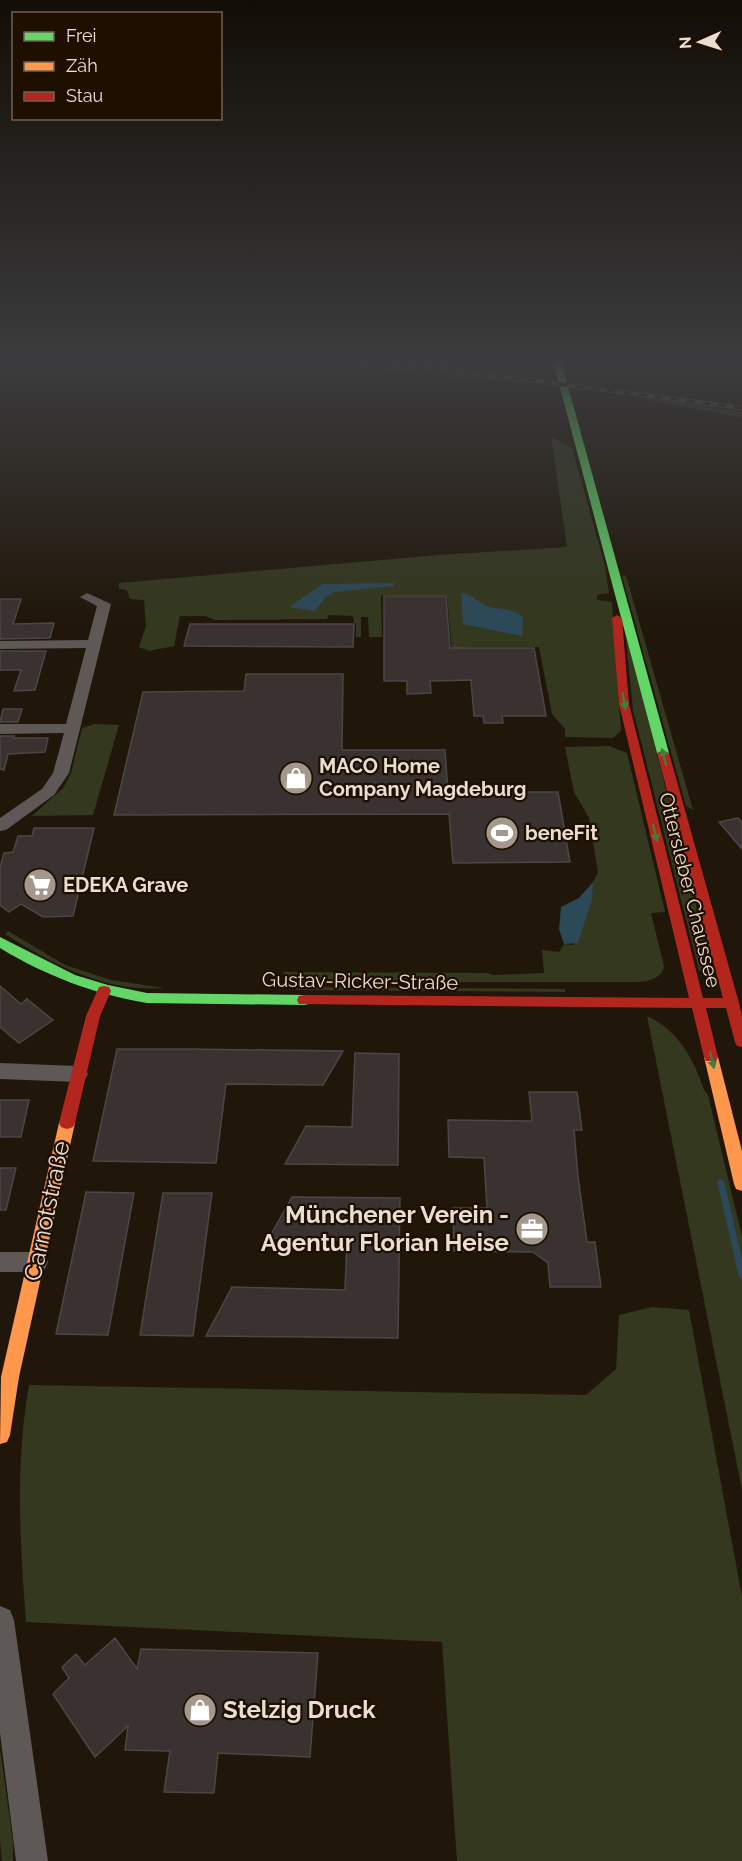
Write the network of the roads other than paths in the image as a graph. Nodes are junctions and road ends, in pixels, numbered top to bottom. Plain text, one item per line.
1 (581, 448) edge
2 (87, 597) dead end
3 (621, 604) junction
4 (95, 644) junction
5 (0, 645) edge
6 (73, 728) junction
7 (0, 729) edge
8 (0, 826) edge
9 (0, 942) edge
10 (104, 991) junction
11 (732, 1002) junction
12 (698, 1003) junction
13 (742, 1042) edge
14 (0, 1071) edge
15 (78, 1074) junction
16 (742, 1184) edge
17 (0, 1262) edge
18 (37, 1262) junction
19 (0, 1435) edge
20 (0, 1620) edge
21 (32, 1861) edge

1 - 3 main road, Ottersleber Chaussee
2 - 4 street
11 -> 3 main road, Ottersleber Chaussee
3 -> 12 main road, Ottersleber Chaussee
4 - 5 street
4 - 6 street
6 - 7 street
6 - 8 street
9 - 10 main road, Gustav-Ricker-Straße
10 - 12 main road, Gustav-Ricker-Straße
10 - 15 main road, Carnotstraße
11 - 12 main road, Gustav-Ricker-Straße
11 - 13 main road, Ottersleber Chaussee
12 -> 16 main road, Ottersleber Chaussee
14 - 15 street
15 - 18 main road, Carnotstraße
17 - 18 street
18 - 19 main road, Carnotstraße
20 - 21 street

